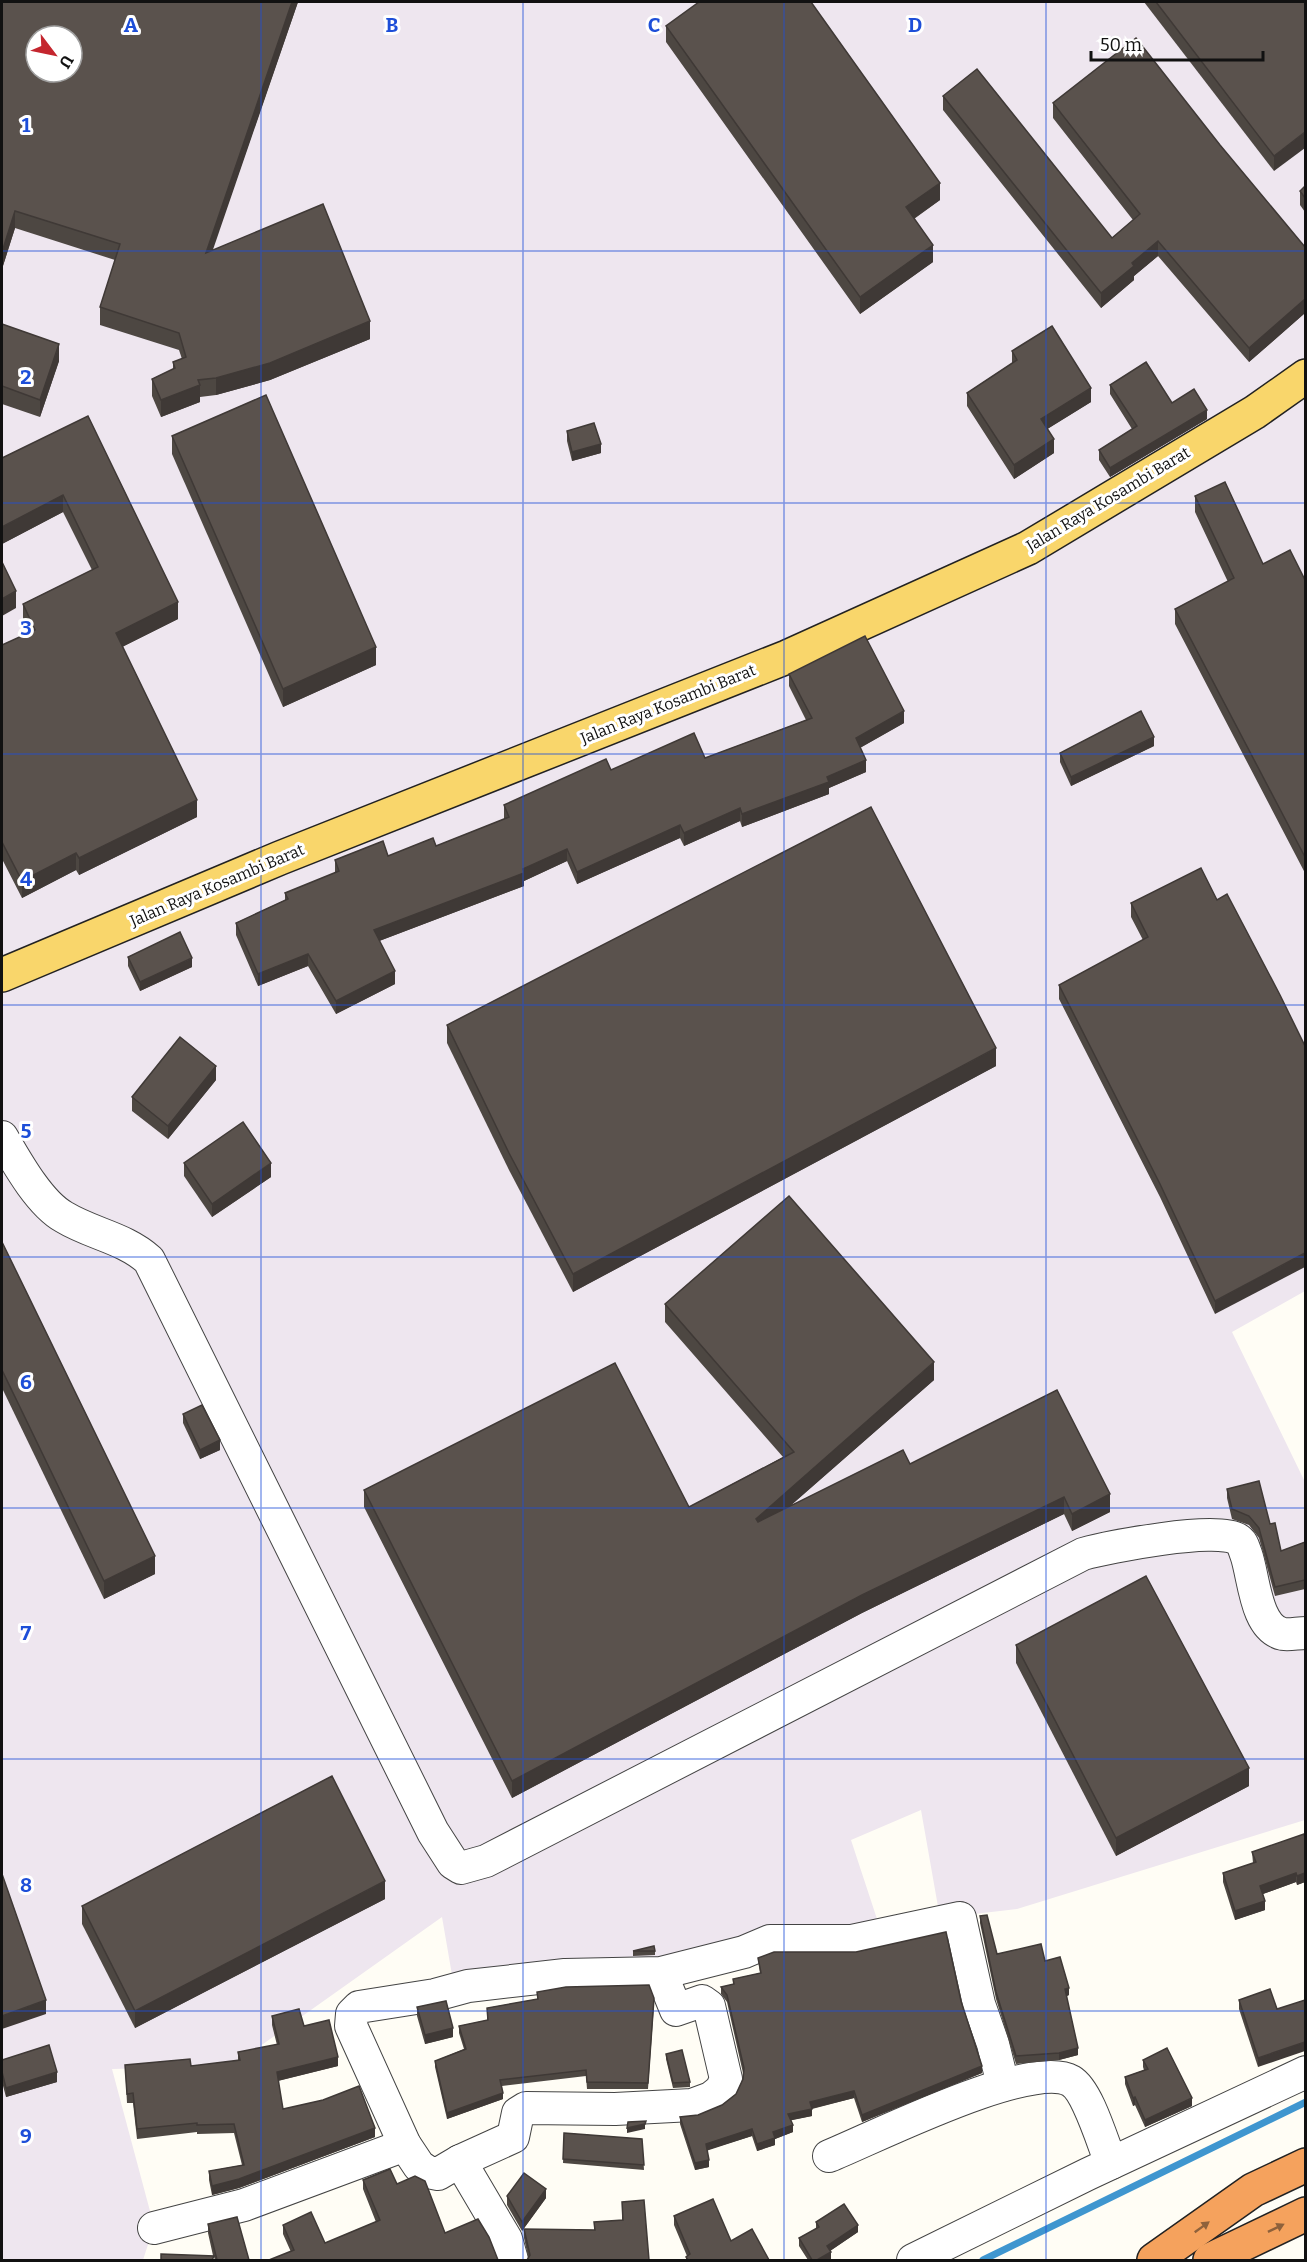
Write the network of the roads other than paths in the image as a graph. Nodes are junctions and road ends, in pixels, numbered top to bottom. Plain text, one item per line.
1 (1305, 376) edge
2 (2, 975) edge
3 (2, 1137) edge
4 (1305, 1633) edge
5 (661, 1973) junction
6 (1305, 2072) edge
7 (1003, 2085) junction
8 (405, 2145) junction
9 (830, 2157) dead end
10 (460, 2161) junction
11 (1111, 2163) junction
12 (1305, 2166) edge
13 (1305, 2214) edge
14 (154, 2228) dead end
15 (512, 2260) edge
16 (913, 2260) edge
17 (1154, 2260) edge
18 (1209, 2260) edge

1 - 2 main road, Jalan Raya Kosambi Barat
3 - 4 street
5 - 7 street
5 - 8 street
5 - 10 street
6 - 11 street
7 - 9 street
7 - 11 street
8 - 10 street
8 - 14 street
10 - 15 street
11 - 16 street
17 -> 12 highway
18 -> 13 highway

